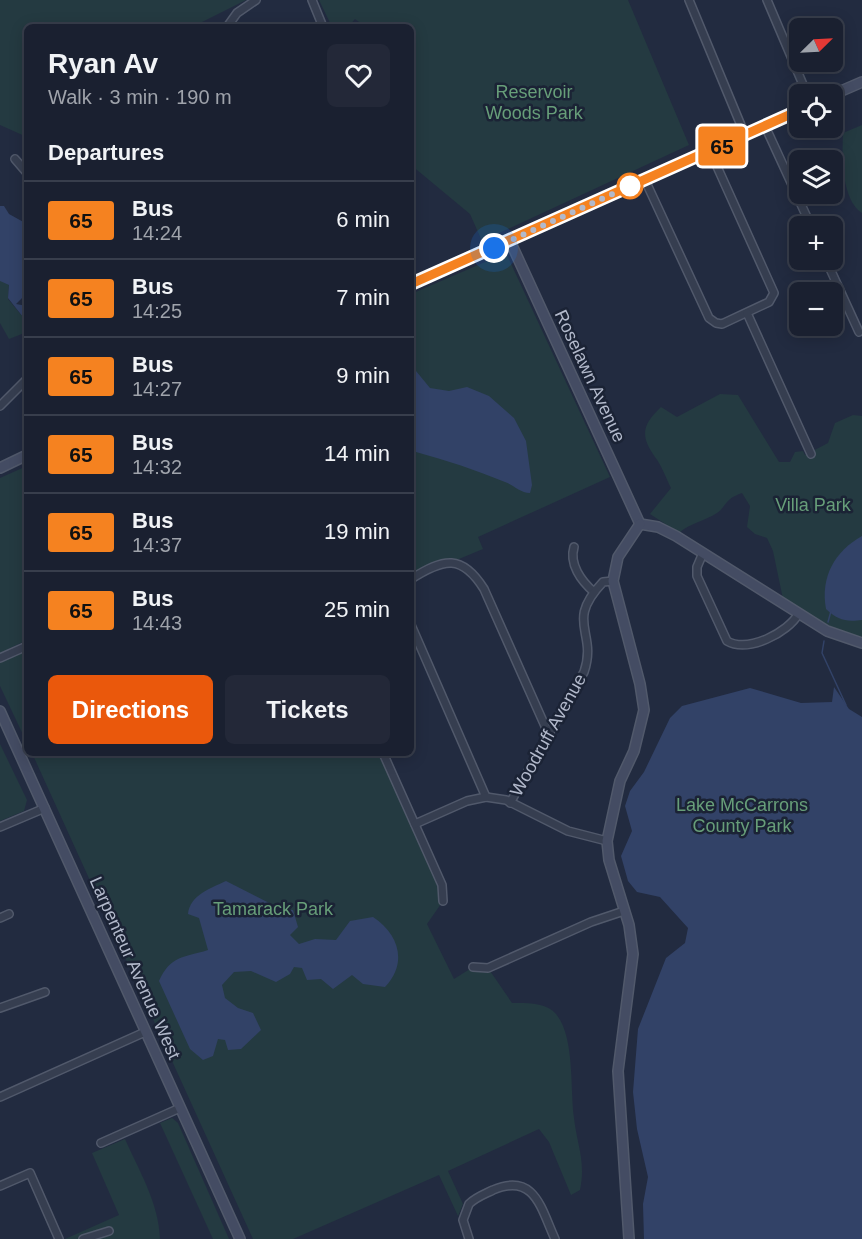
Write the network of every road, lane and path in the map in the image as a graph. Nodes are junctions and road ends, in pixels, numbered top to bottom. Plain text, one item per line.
1 (256, 0) edge
2 (312, 0) edge
3 (689, 0) edge
4 (767, 0) edge
5 (229, 24) edge
6 (322, 24) edge
7 (862, 82) edge
8 (803, 84) edge
9 (843, 90) edge
10 (789, 115) edge
11 (765, 126) junction
12 (746, 135) junction
13 (710, 151) junction
14 (15, 159) dead end
15 (24, 170) edge
16 (645, 180) junction
17 (806, 216) edge
18 (510, 241) junction
19 (831, 270) edge
20 (414, 283) edge
21 (747, 313) junction
22 (859, 332) dead end
23 (24, 382) edge
24 (0, 406) edge
25 (811, 454) dead end
26 (24, 457) edge
27 (0, 468) edge
28 (640, 524) junction
29 (574, 547) dead end
30 (703, 553) junction
31 (414, 578) edge
32 (612, 581) junction
33 (594, 592) junction
34 (799, 613) junction
35 (414, 632) edge
36 (862, 643) edge
37 (24, 647) edge
38 (0, 658) edge
39 (0, 711) edge
40 (549, 735) junction
41 (384, 756) edge
42 (486, 796) junction
43 (510, 803) junction
44 (45, 808) junction
45 (415, 824) junction
46 (0, 827) edge
47 (607, 841) junction
48 (443, 901) dead end
49 (624, 910) junction
50 (9, 914) dead end
51 (0, 918) edge
52 (473, 968) dead end
53 (45, 992) dead end
54 (0, 1008) edge
55 (145, 1032) junction
56 (0, 1097) edge
57 (180, 1108) junction
58 (101, 1143) dead end
59 (0, 1186) edge
60 (109, 1231) dead end
61 (59, 1239) edge
62 (83, 1239) edge
63 (240, 1239) edge
64 (469, 1239) edge
65 (555, 1239) edge
66 (629, 1239) edge

1 - 5 street
2 - 6 street
3 - 12 street
4 - 8 street
7 - 9 street
10 - 11 street
11 - 12 street
11 - 17 street
12 - 13 street
13 - 16 street
13 - 21 street
14 - 15 street
16 - 18 street
16 - 21 street
18 - 20 street
18 - 28 street, Roselawn Avenue
19 - 22 street
21 - 25 street
23 - 24 street
26 - 27 street
28 - 30 street
28 - 32 street
29 - 33 street
30 - 34 street
30 - 34 street
31 - 40 street
32 - 33 street
32 - 47 street
33 - 40 street, Woodruff Avenue
34 - 36 street
35 - 42 street
37 - 38 street
39 - 44 street, Larpenteur Avenue West
40 - 43 street, Woodruff Avenue
41 - 45 street
42 - 43 street, Woodruff Avenue
42 - 45 street, Woodruff Avenue
43 - 47 street
44 - 46 street
44 - 55 street, Larpenteur Avenue West
45 - 48 street
47 - 49 street
49 - 52 street
49 - 66 street
50 - 51 street
53 - 54 street
55 - 56 street
55 - 57 street, Larpenteur Avenue West
57 - 58 street
57 - 63 street, Larpenteur Avenue West
59 - 61 street
60 - 62 street
64 - 65 street

